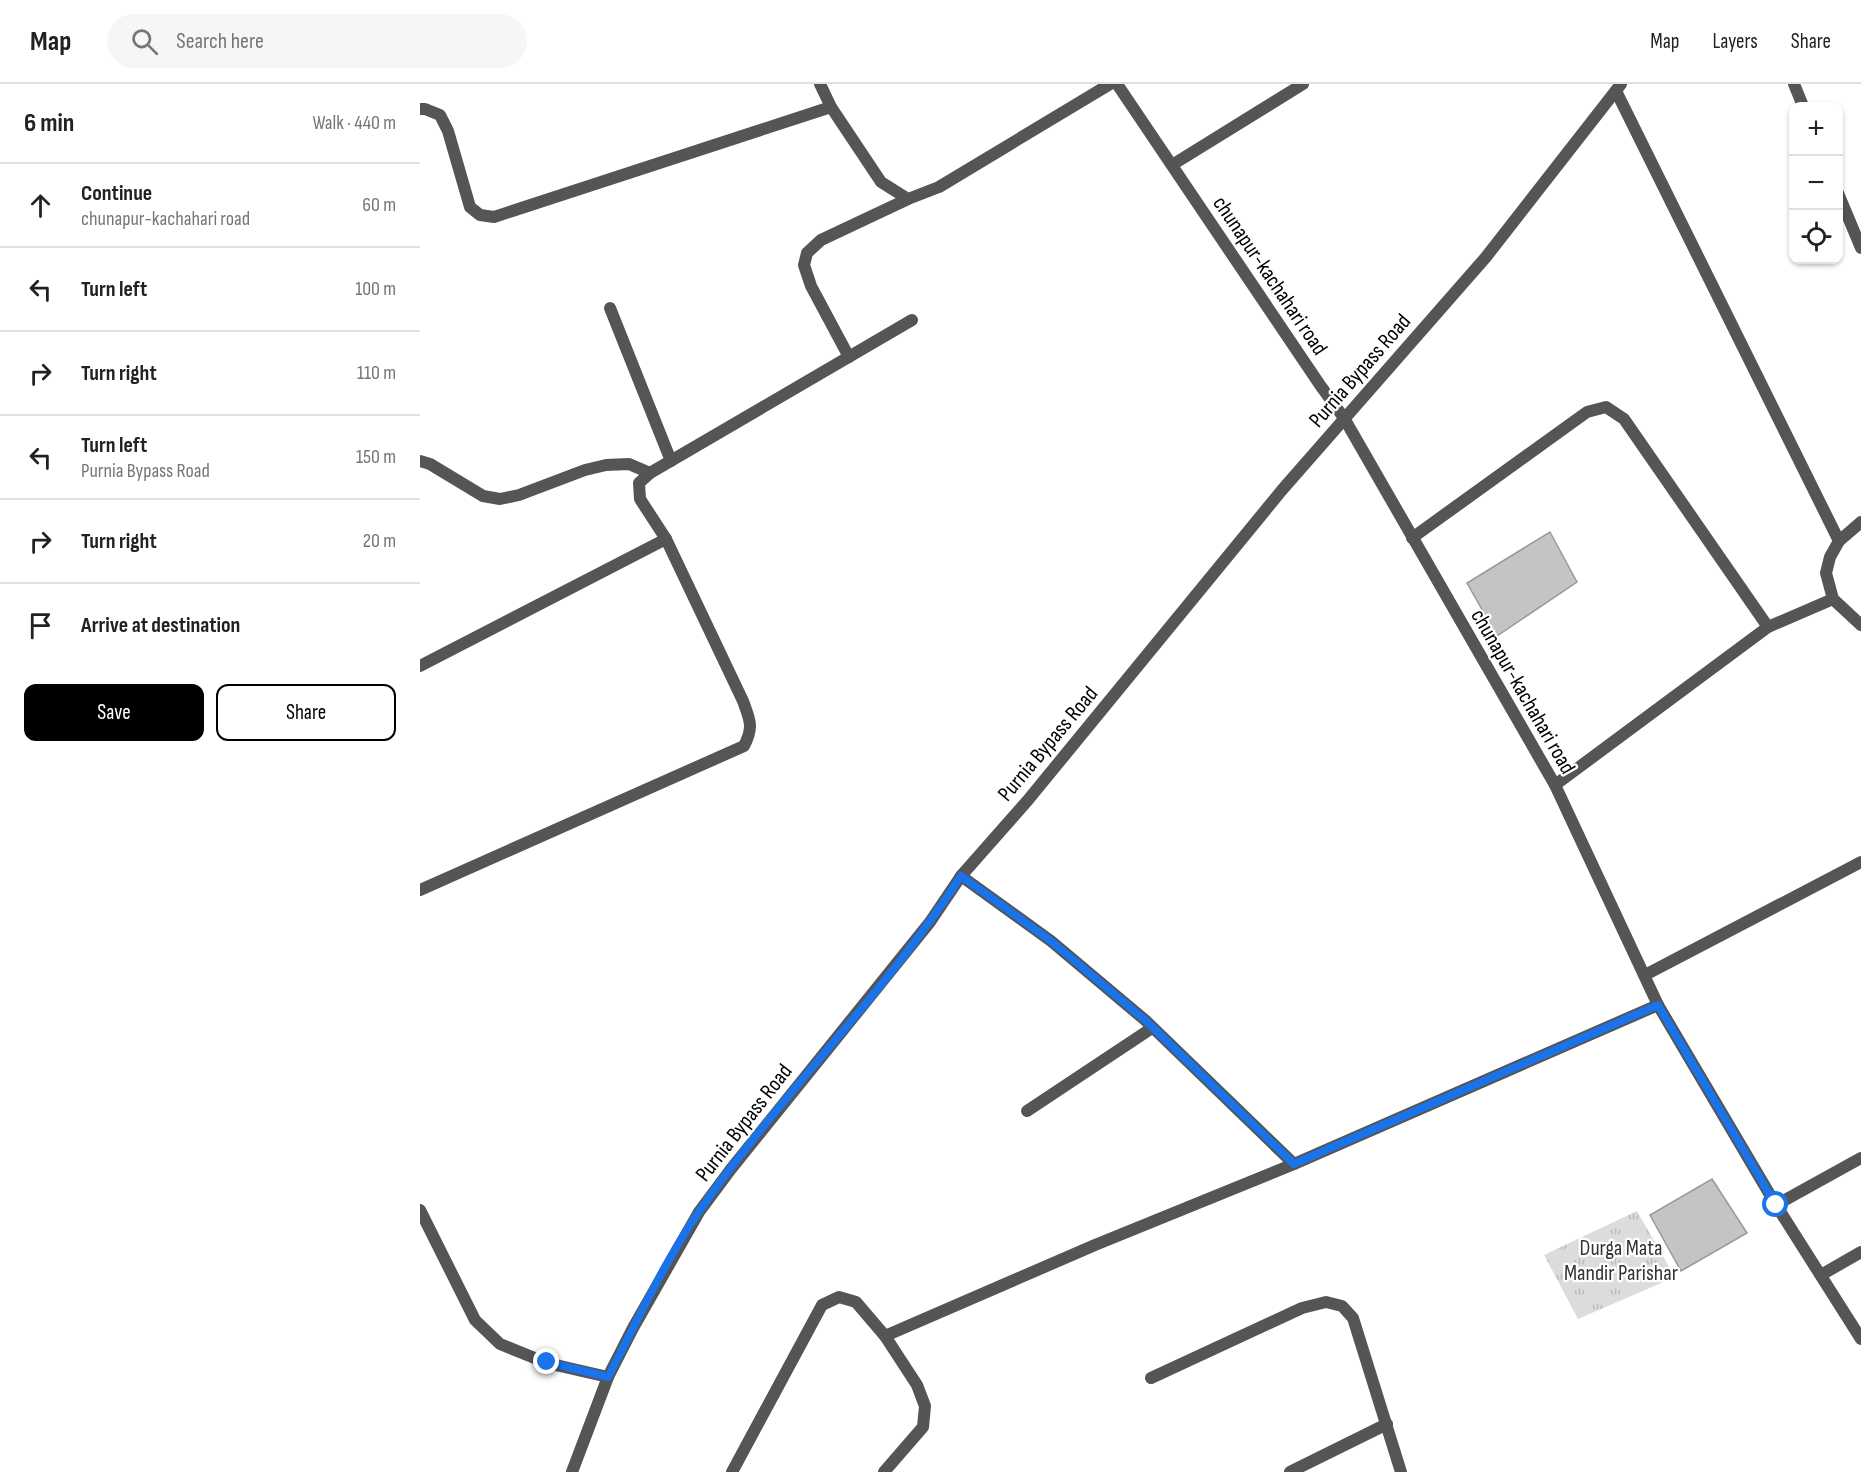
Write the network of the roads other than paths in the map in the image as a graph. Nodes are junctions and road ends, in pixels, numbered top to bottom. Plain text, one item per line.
1 (820, 84) edge
2 (1110, 84) edge
3 (1117, 84) edge
4 (1303, 84) edge
5 (1794, 84) edge
6 (1619, 87) edge
7 (1801, 102) edge
8 (831, 107) junction
9 (420, 110) edge
10 (1172, 165) junction
11 (908, 199) junction
12 (1843, 203) edge
13 (1861, 248) edge
14 (610, 308) dead end
15 (912, 320) dead end
16 (849, 357) junction
17 (1344, 418) junction
18 (420, 461) edge
19 (671, 461) junction
20 (650, 473) junction
21 (1861, 522) edge
22 (666, 538) junction
23 (1412, 538) junction
24 (1839, 541) junction
25 (1833, 599) junction
26 (1861, 625) edge
27 (1768, 627) junction
28 (420, 666) edge
29 (1555, 785) junction
30 (1861, 862) edge
31 (961, 876) junction
32 (420, 890) edge
33 (1645, 975) junction
34 (1658, 1005) junction
35 (1152, 1028) junction
36 (1027, 1111) dead end
37 (1861, 1158) edge
38 (1294, 1164) junction
39 (1776, 1205) junction
40 (420, 1210) edge
41 (1861, 1252) edge
42 (1821, 1275) junction
43 (885, 1336) junction
44 (1861, 1339) edge
45 (608, 1377) junction
46 (1151, 1378) dead end
47 (1387, 1424) junction
48 (572, 1472) edge
49 (732, 1472) edge
50 (884, 1472) edge
51 (1290, 1472) edge
52 (1401, 1472) edge

1 - 8 street
2 - 11 street
3 - 10 street, chunapur-kachahari road
4 - 10 street
5 - 7 street
6 - 17 street, Purnia Bypass Road
6 - 24 street
8 - 9 street
8 - 11 street
10 - 17 street, chunapur-kachahari road
11 - 16 street
12 - 13 street
14 - 19 street
15 - 16 street
16 - 19 street
17 - 23 street, chunapur-kachahari road
17 - 31 street, Purnia Bypass Road
18 - 20 street
19 - 20 street
20 - 22 street
21 - 24 street
22 - 28 street
22 - 32 street
23 - 27 street
23 - 29 street, chunapur-kachahari road
24 - 25 street
25 - 26 street
25 - 27 street
27 - 29 street
29 - 33 street, chunapur-kachahari road
30 - 33 street
31 - 35 street
31 - 45 street, Purnia Bypass Road
33 - 34 street, chunapur-kachahari road
34 - 38 street
34 - 39 street, chunapur-kachahari road
35 - 36 street
35 - 38 street
37 - 39 street
38 - 43 street
39 - 42 street, chunapur-kachahari road
40 - 45 street
41 - 42 street
42 - 44 street, chunapur-kachahari road
43 - 49 street
43 - 50 street
45 - 48 street, Purnia Bypass Road
46 - 47 street
47 - 51 street
47 - 52 street

